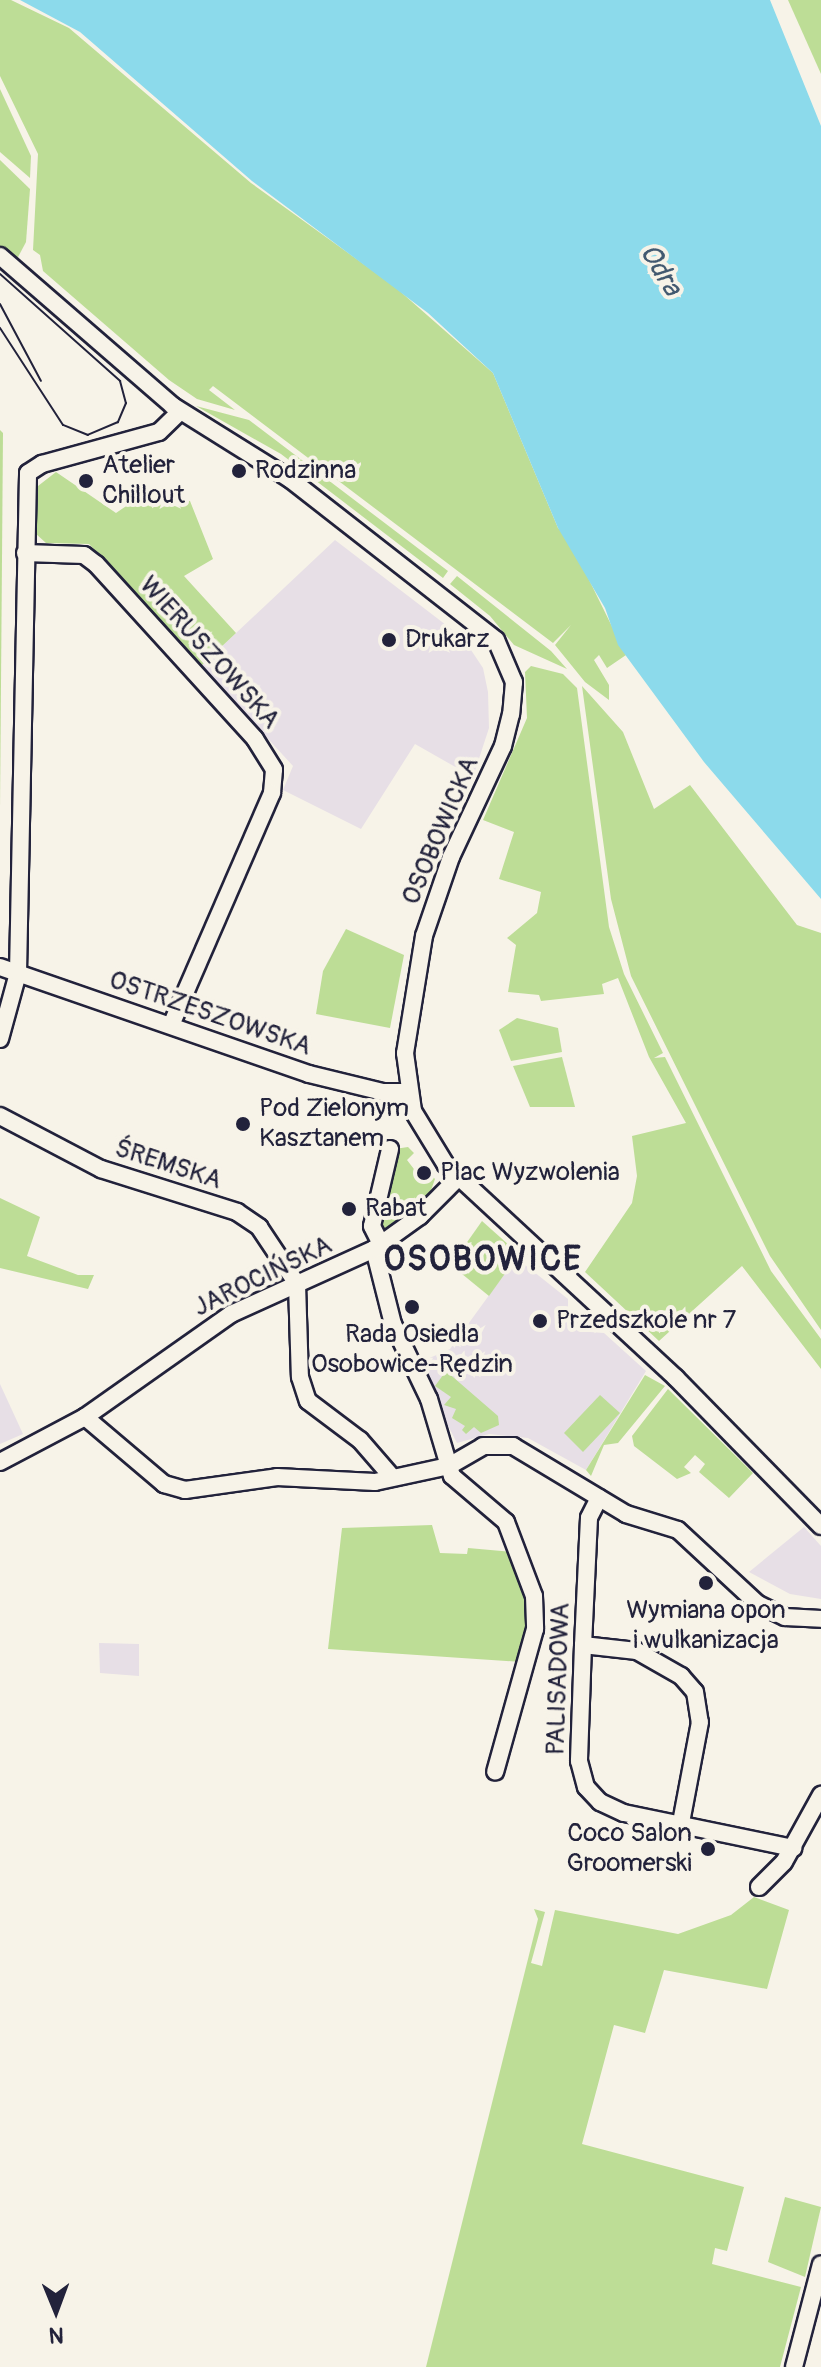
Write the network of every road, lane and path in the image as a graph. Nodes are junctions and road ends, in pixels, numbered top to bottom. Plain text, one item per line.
1 (0, 256) edge
2 (180, 412) junction
3 (25, 553) junction
4 (0, 967) edge
5 (18, 973) junction
6 (171, 1025) junction
7 (0, 1039) edge
8 (408, 1092) junction
9 (0, 1116) edge
10 (390, 1149) dead end
11 (459, 1177) junction
12 (377, 1246) junction
13 (297, 1284) junction
14 (85, 1417) junction
15 (0, 1462) edge
16 (449, 1466) junction
17 (392, 1477) junction
18 (599, 1498) junction
19 (821, 1526) edge
20 (821, 1619) edge
21 (583, 1645) junction
22 (495, 1772) dead end
23 (821, 1795) edge
24 (681, 1823) junction
25 (793, 1848) junction
26 (759, 1887) dead end
27 (821, 2264) edge
28 (794, 2367) edge

1 - 2 street, OSOBOWICKA
2 - 3 street
2 - 8 street, OSOBOWICKA
3 - 5 street
3 - 6 street, WIERUSZOWSKA
4 - 5 street, OSTRZESZOWSKA
5 - 6 street, OSTRZESZOWSKA
5 - 7 street
6 - 8 street, OSTRZESZOWSKA
8 - 11 street, OSOBOWICKA
9 - 13 street, ŚREMSKA
10 - 12 street
11 - 12 street, JAROCIŃSKA
11 - 19 street, OSOBOWICKA
12 - 13 street, JAROCIŃSKA
12 - 16 street
13 - 14 street, JAROCIŃSKA
13 - 17 street
14 - 15 street, JAROCIŃSKA
14 - 17 street
16 - 17 street
16 - 18 street
16 - 22 street
18 - 20 street
18 - 21 street, PALISADOWA
21 - 24 street, PALISADOWA
21 - 24 street
23 - 25 street
24 - 25 street, PALISADOWA
25 - 26 street
27 - 28 street

